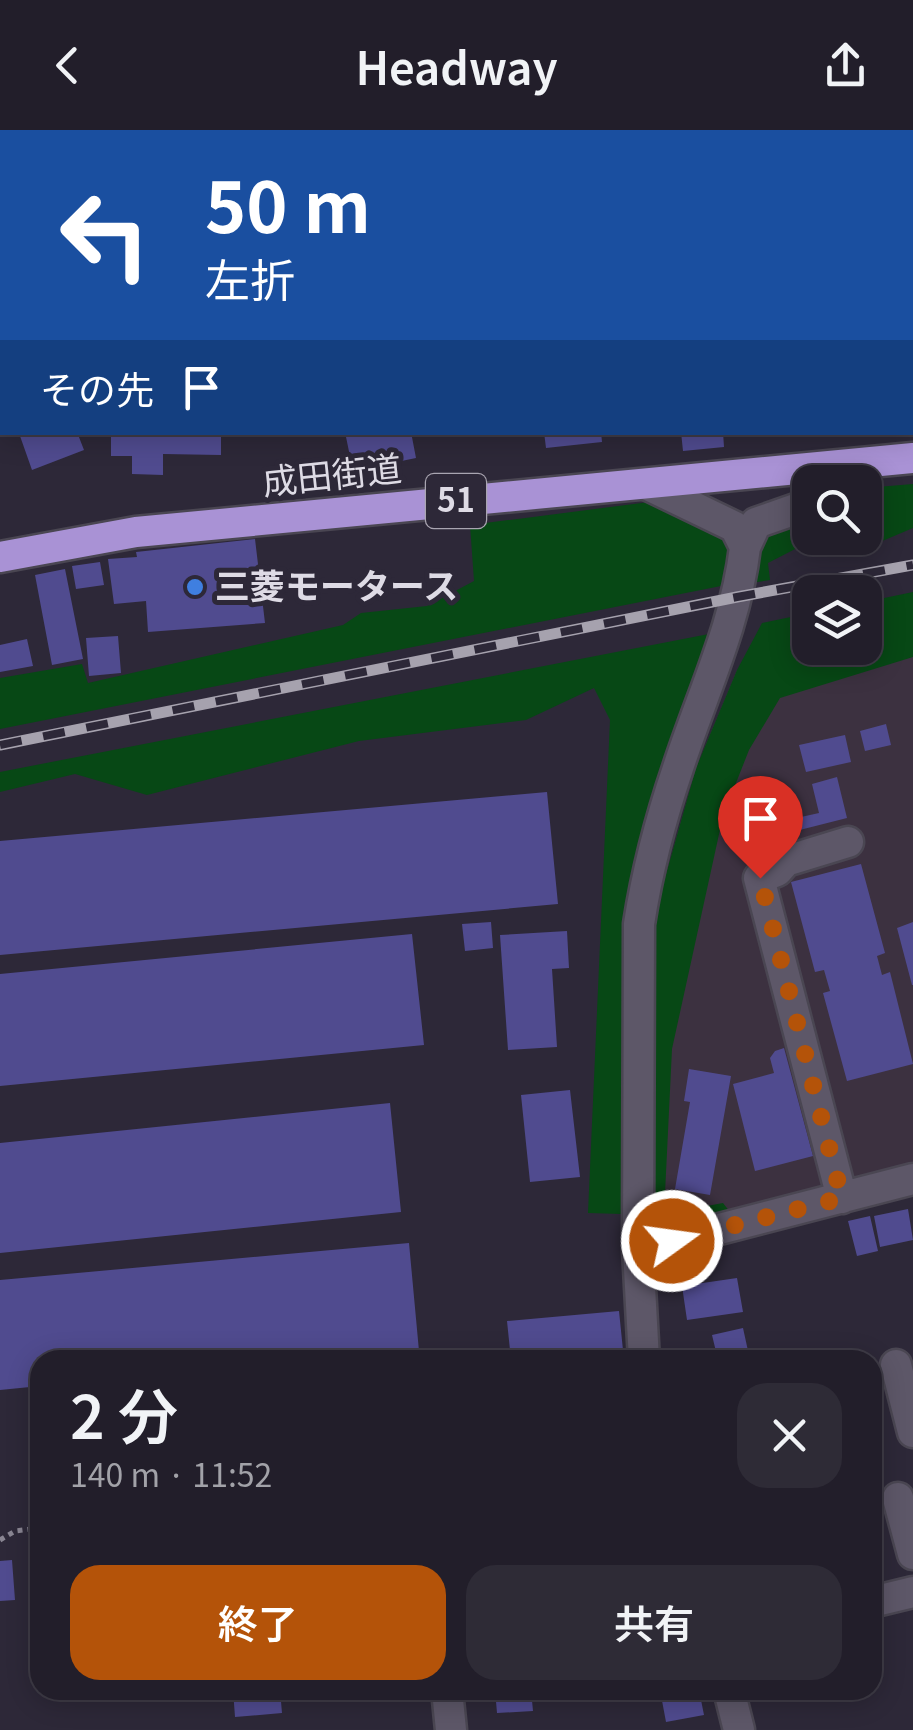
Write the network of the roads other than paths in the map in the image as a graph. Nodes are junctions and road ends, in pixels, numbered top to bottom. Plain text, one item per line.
1 (913, 458) edge
2 (880, 465) edge
3 (792, 476) edge
4 (648, 485) junction
5 (792, 510) edge
6 (744, 548) junction
7 (0, 557) edge
8 (848, 842) dead end
9 (913, 1179) edge
10 (842, 1198) junction
11 (638, 1250) junction
12 (643, 1350) edge
13 (896, 1365) dead end
14 (913, 1432) edge
15 (898, 1498) dead end
16 (913, 1554) edge
17 (913, 1592) edge
18 (882, 1600) edge
19 (448, 1700) edge
20 (732, 1700) edge
21 (450, 1730) edge
22 (739, 1730) edge

1 - 2 highway, 成田街道 / 51
3 - 4 highway, 成田街道 / 51
4 - 6 street
4 - 7 highway, 成田街道 / 51
5 - 6 street
6 - 11 street
8 - 10 street
9 - 10 street
10 - 11 street
11 - 12 street
13 - 14 street
15 - 16 street
17 - 18 street
19 - 21 street
20 - 22 street

